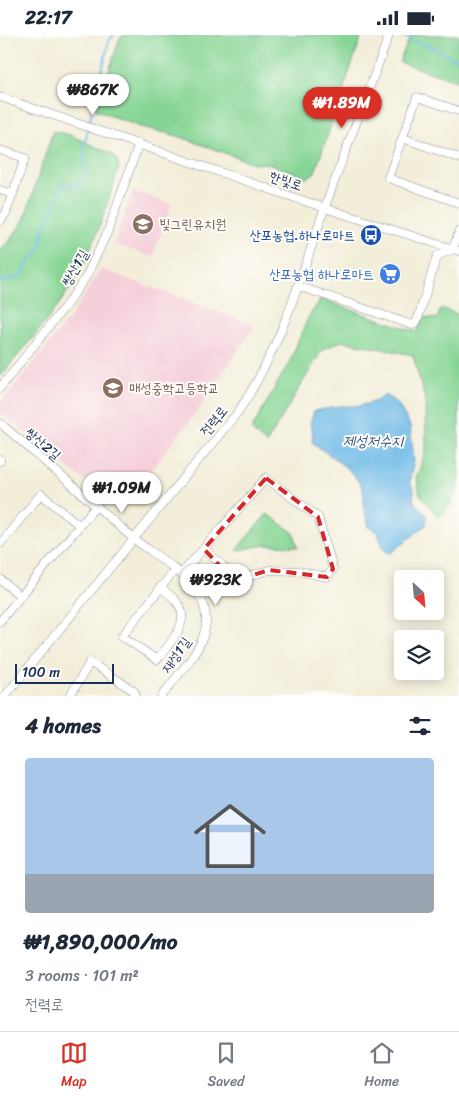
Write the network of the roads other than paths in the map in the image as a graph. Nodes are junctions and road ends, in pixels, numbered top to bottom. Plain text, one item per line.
1 (388, 35) edge
2 (0, 97) edge
3 (459, 111) edge
4 (402, 138) junction
5 (139, 143) junction
6 (0, 150) edge
7 (459, 158) edge
8 (0, 190) edge
9 (13, 194) junction
10 (459, 203) edge
11 (325, 208) junction
12 (0, 222) edge
13 (459, 231) edge
14 (456, 250) edge
15 (298, 286) junction
16 (0, 388) edge
17 (0, 423) edge
18 (96, 506) junction
19 (79, 525) junction
20 (133, 538) junction
21 (0, 544) edge
22 (204, 549) junction
23 (178, 572) junction
24 (0, 579) edge
25 (160, 587) junction
26 (20, 596) junction
27 (0, 621) edge
28 (5, 696) edge
29 (70, 696) edge
30 (136, 696) edge
31 (162, 696) edge

1 - 11 street, 전력로
2 - 5 street, 한빛로
3 - 4 street
4 - 7 street
4 - 10 street
5 - 11 street, 한빛로
5 - 16 street, 쌍산1길
6 - 9 street
8 - 9 street
9 - 12 street
11 - 14 street, 한빛로
11 - 15 street, 전력로
13 - 14 street
14 - 15 street
15 - 20 street, 전력로
17 - 18 street, 쌍산2길
18 - 19 street
18 - 20 street, 쌍산2길
19 - 21 street
19 - 26 street
20 - 23 street, 재성1길
20 - 28 street, 전력로
22 - 22 street
22 - 23 street
23 - 25 street
23 - 31 street, 재성1길
24 - 26 street
25 - 25 street
26 - 27 street
29 - 30 street

